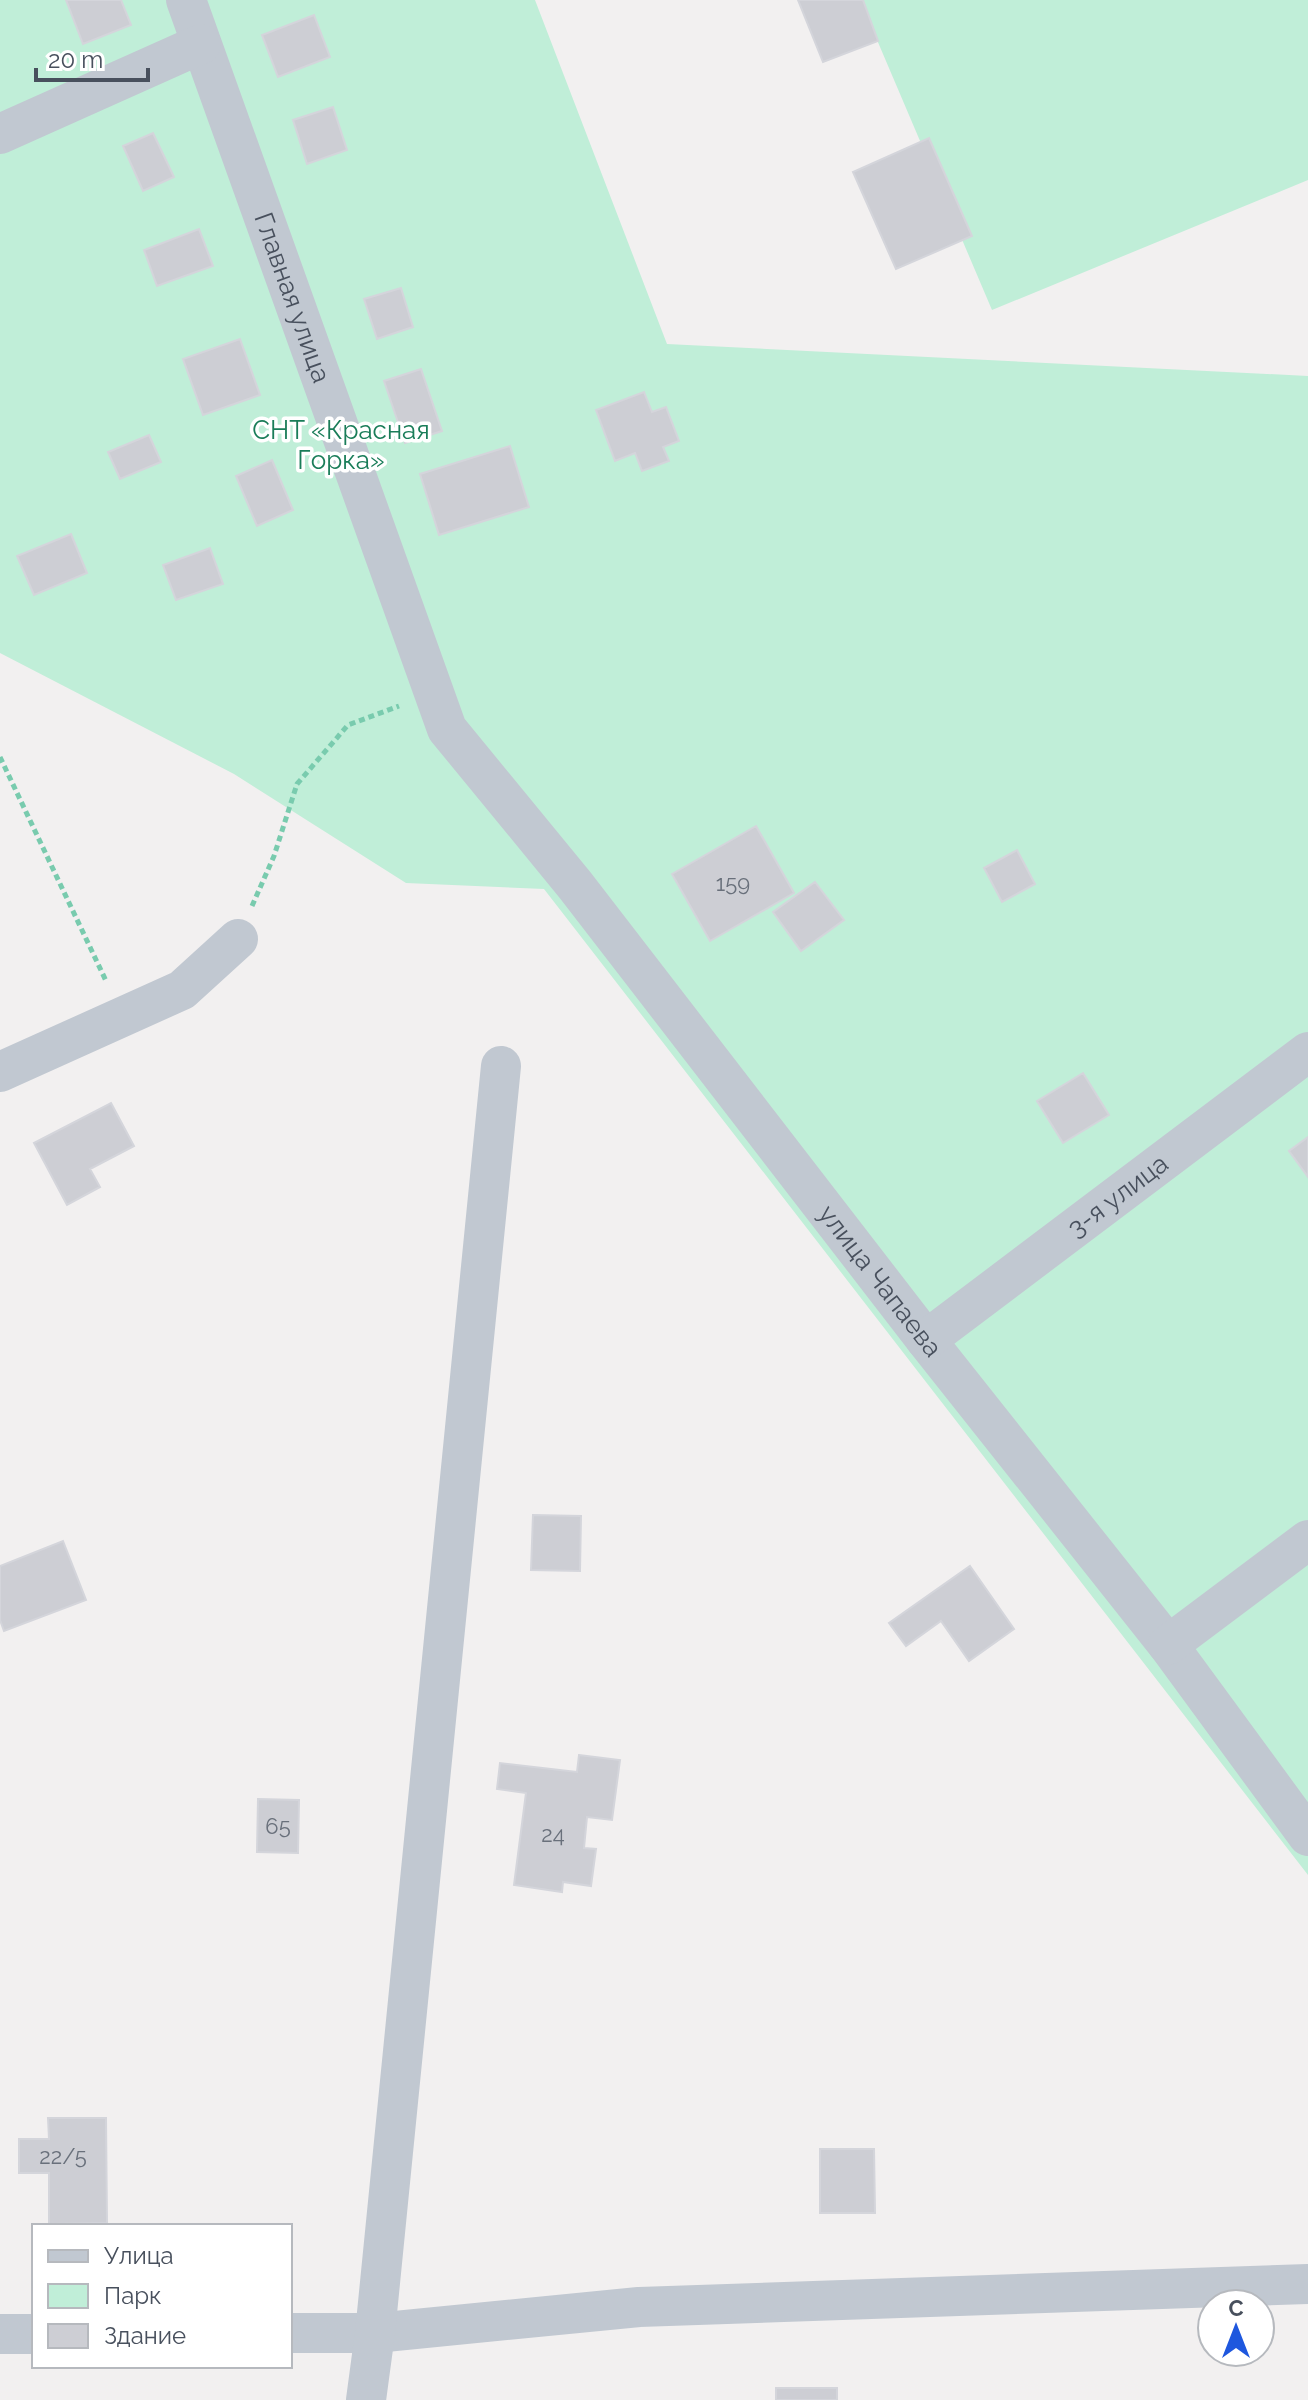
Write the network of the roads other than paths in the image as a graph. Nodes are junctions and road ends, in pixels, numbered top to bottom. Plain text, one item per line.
1 (186, 0) edge
2 (201, 44) junction
3 (0, 134) edge
4 (440, 711) joint
5 (238, 939) road end
6 (1308, 1052) edge
7 (501, 1066) dead end
8 (0, 1072) edge
9 (926, 1340) junction
10 (1308, 1540) edge
11 (1168, 1645) junction
12 (1308, 1836) edge
13 (1308, 2284) edge
14 (292, 2333) edge
15 (375, 2333) junction
16 (0, 2334) edge
17 (32, 2334) edge
18 (366, 2400) edge

1 - 2 lane, Главная улица
2 - 3 lane
2 - 4 lane, Главная улица
4 - 9 lane, улица Чапаева
5 - 8 lane
6 - 9 lane, 3-я улица
7 - 15 lane
9 - 11 lane, улица Чапаева
10 - 11 lane
11 - 12 lane, улица Чапаева
13 - 15 lane
14 - 15 lane
15 - 18 lane
16 - 17 lane

